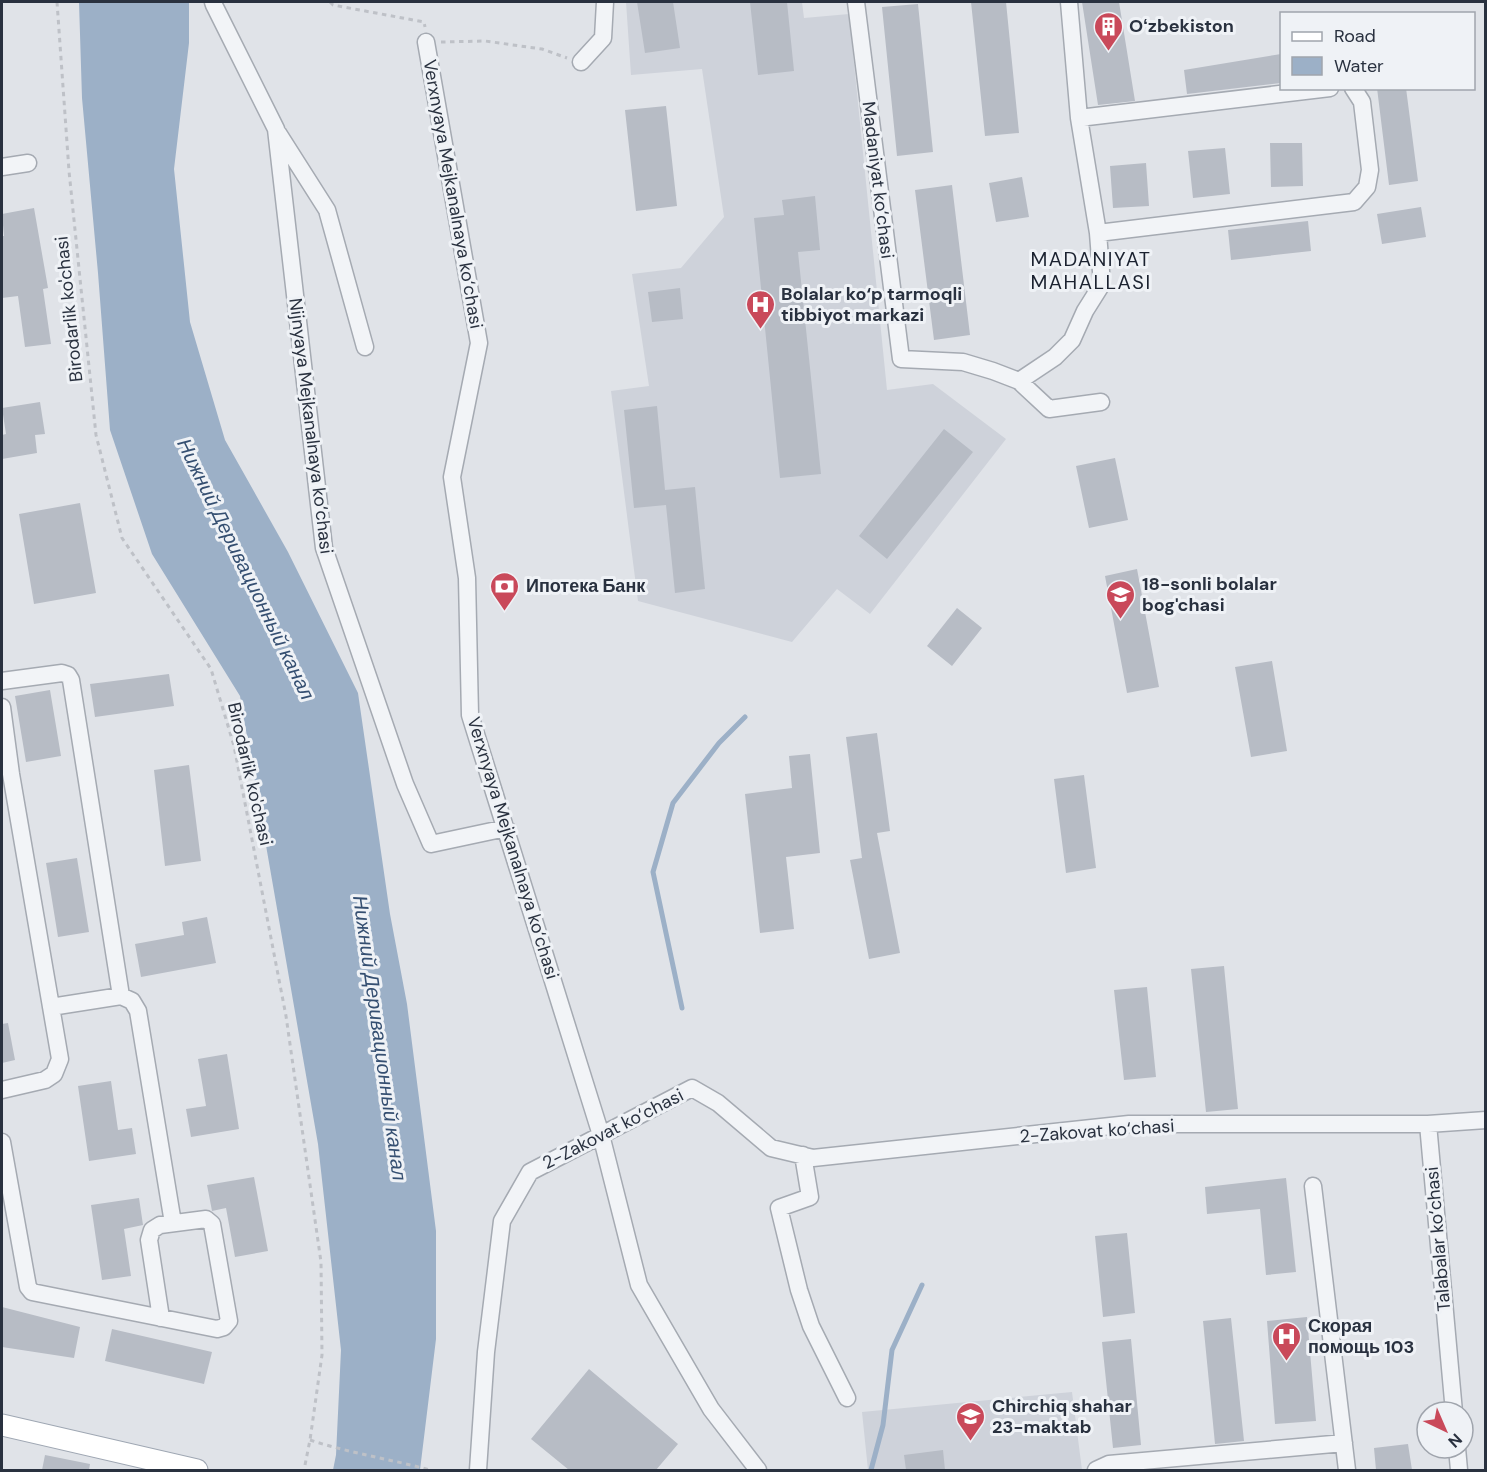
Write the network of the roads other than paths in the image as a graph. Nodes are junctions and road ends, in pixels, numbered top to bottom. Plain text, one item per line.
1 (213, 2) edge
2 (605, 2) edge
3 (856, 2) edge
4 (1069, 2) edge
5 (426, 42) road end
6 (581, 62) road end
7 (1313, 90) edge
8 (1354, 90) edge
9 (1079, 118) junction
10 (276, 129) junction
11 (28, 163) dead end
12 (2, 167) edge
13 (1098, 233) junction
14 (365, 348) dead end
15 (1019, 381) junction
16 (1101, 402) dead end
17 (2, 681) edge
18 (2, 707) edge
19 (506, 828) junction
20 (121, 996) junction
21 (51, 1007) junction
22 (2, 1090) edge
23 (1485, 1120) edge
24 (1428, 1124) junction
25 (601, 1135) junction
26 (2, 1142) edge
27 (803, 1155) junction
28 (1313, 1186) dead end
29 (8, 1213) edge
30 (173, 1223) junction
31 (161, 1318) junction
32 (847, 1398) dead end
33 (1453, 1400) edge
34 (2, 1425) edge
35 (1344, 1443) junction
36 (197, 1470) edge
37 (478, 1470) edge
38 (758, 1470) edge
39 (1096, 1470) edge
40 (1347, 1470) edge

1 - 10 street, Nijnyaya Mejkanalnaya ko‘chasi
2 - 6 street
3 - 15 street, Madaniyat ko‘chasi
4 - 9 street
5 - 19 street, Verxnyaya Mejkanalnaya ko‘chasi
7 - 9 street
8 - 13 street
9 - 13 street
10 - 14 street
10 - 19 street, Nijnyaya Mejkanalnaya ko‘chasi
11 - 12 street
13 - 15 street
15 - 16 street, Madaniyat ko‘chasi
17 - 20 street
18 - 21 street
19 - 25 street, Verxnyaya Mejkanalnaya ko‘chasi
20 - 21 street
20 - 30 street
21 - 22 street
23 - 24 street
24 - 27 street, 2-Zakovat ko‘chasi
24 - 33 street, Talabalar ko‘chasi
25 - 27 street, 2-Zakovat ko‘chasi
25 - 37 street, 2-Zakovat ko‘chasi
25 - 38 street, Verxnyaya Mejkanalnaya ko‘chasi
26 - 29 street
27 - 32 street
28 - 35 street
29 - 31 street
30 - 31 street
30 - 31 street
34 - 36 main road
35 - 39 street
35 - 40 street

